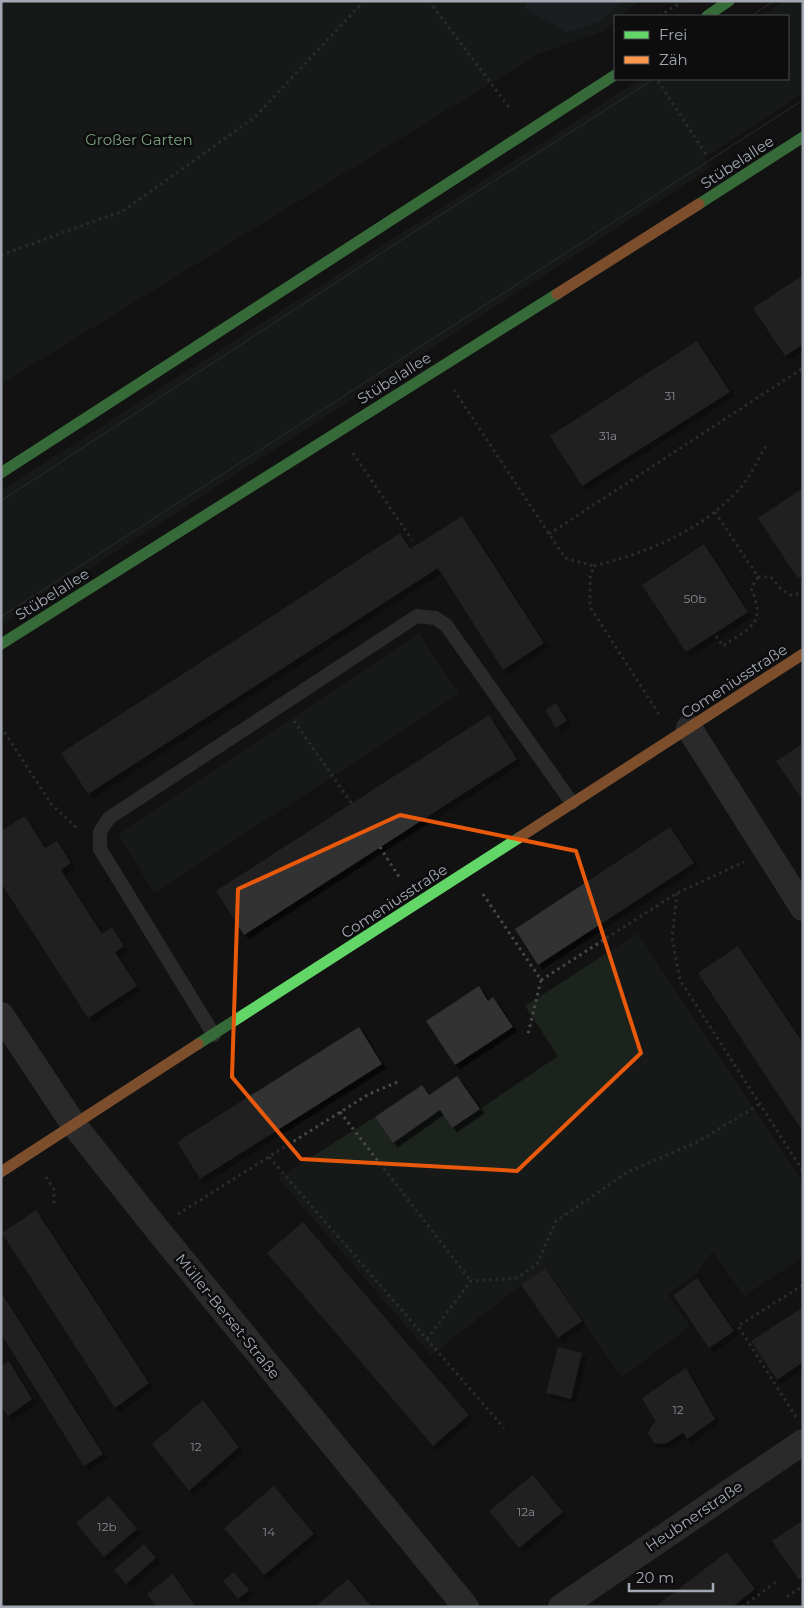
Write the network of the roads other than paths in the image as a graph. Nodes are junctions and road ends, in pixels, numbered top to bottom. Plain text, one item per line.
1 (729, 1) edge
2 (708, 15) edge
3 (614, 76) edge
4 (803, 137) edge
5 (1, 473) edge
6 (1, 644) edge
7 (803, 654) edge
8 (682, 732) junction
9 (572, 803) junction
10 (803, 908) edge
11 (1, 1015) edge
12 (214, 1035) junction
13 (74, 1125) junction
14 (1, 1172) edge
15 (800, 1431) edge
16 (466, 1607) edge
17 (561, 1607) edge

1 - 2 main road
3 - 5 main road
4 - 6 main road, Stübelallee
7 - 8 main road, Comeniusstraße
8 - 9 main road, Comeniusstraße
8 - 10 street
9 - 12 main road, Comeniusstraße
9 - 12 lane
11 - 13 street, Müller-Berset-Straße
12 - 13 main road, Comeniusstraße
13 - 14 main road, Comeniusstraße
13 - 16 street, Müller-Berset-Straße
15 - 17 street, Heubnerstraße

